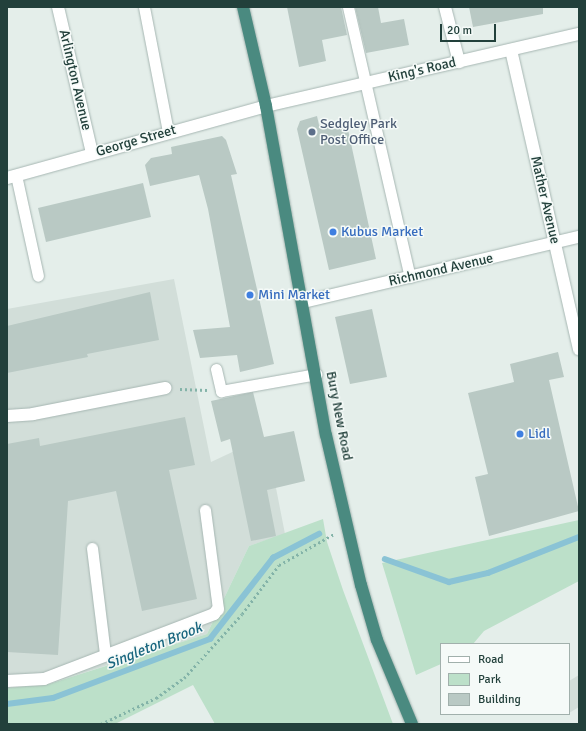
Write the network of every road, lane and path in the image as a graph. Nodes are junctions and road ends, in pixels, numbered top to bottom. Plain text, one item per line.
1 (58, 7) edge
2 (144, 7) edge
3 (243, 7) edge
4 (348, 7) edge
5 (445, 7) edge
6 (579, 34) edge
7 (511, 50) junction
8 (460, 62) junction
9 (366, 83) junction
10 (266, 106) junction
11 (168, 132) junction
12 (92, 153) junction
13 (11, 176) edge
14 (579, 237) edge
15 (555, 243) junction
16 (38, 276) dead end
17 (410, 277) junction
18 (303, 302) junction
19 (579, 349) edge
20 (216, 369) dead end
21 (316, 374) junction
22 (165, 388) joint
23 (221, 391) junction
24 (7, 416) edge
25 (205, 510) dead end
26 (321, 540) dead end
27 (92, 548) dead end
28 (218, 609) joint
29 (105, 654) junction
30 (7, 681) edge
31 (101, 724) edge
32 (412, 724) edge

1 - 12 street, Arlington Avenue
2 - 11 lane
3 - 10 highway, Bury New Road
4 - 9 lane
5 - 8 street
6 - 7 street, King's Road
7 - 8 street, King's Road
7 - 15 street, Mather Avenue
8 - 9 street, King's Road
9 - 10 street, King's Road
9 - 17 lane
10 - 11 street, George Street
10 - 18 highway, Bury New Road
11 - 12 street, George Street
12 - 13 street, George Street
13 - 16 lane
14 - 15 street, Richmond Avenue
15 - 17 street, Richmond Avenue
15 - 19 street, Mather Avenue
17 - 18 street, Richmond Avenue
18 - 21 highway, Bury New Road
20 - 23 lane
21 - 23 lane
21 - 32 highway, Bury New Road
22 - 23 path
22 - 24 street
25 - 28 lane
26 - 31 path
27 - 29 lane
28 - 29 street
29 - 30 street

